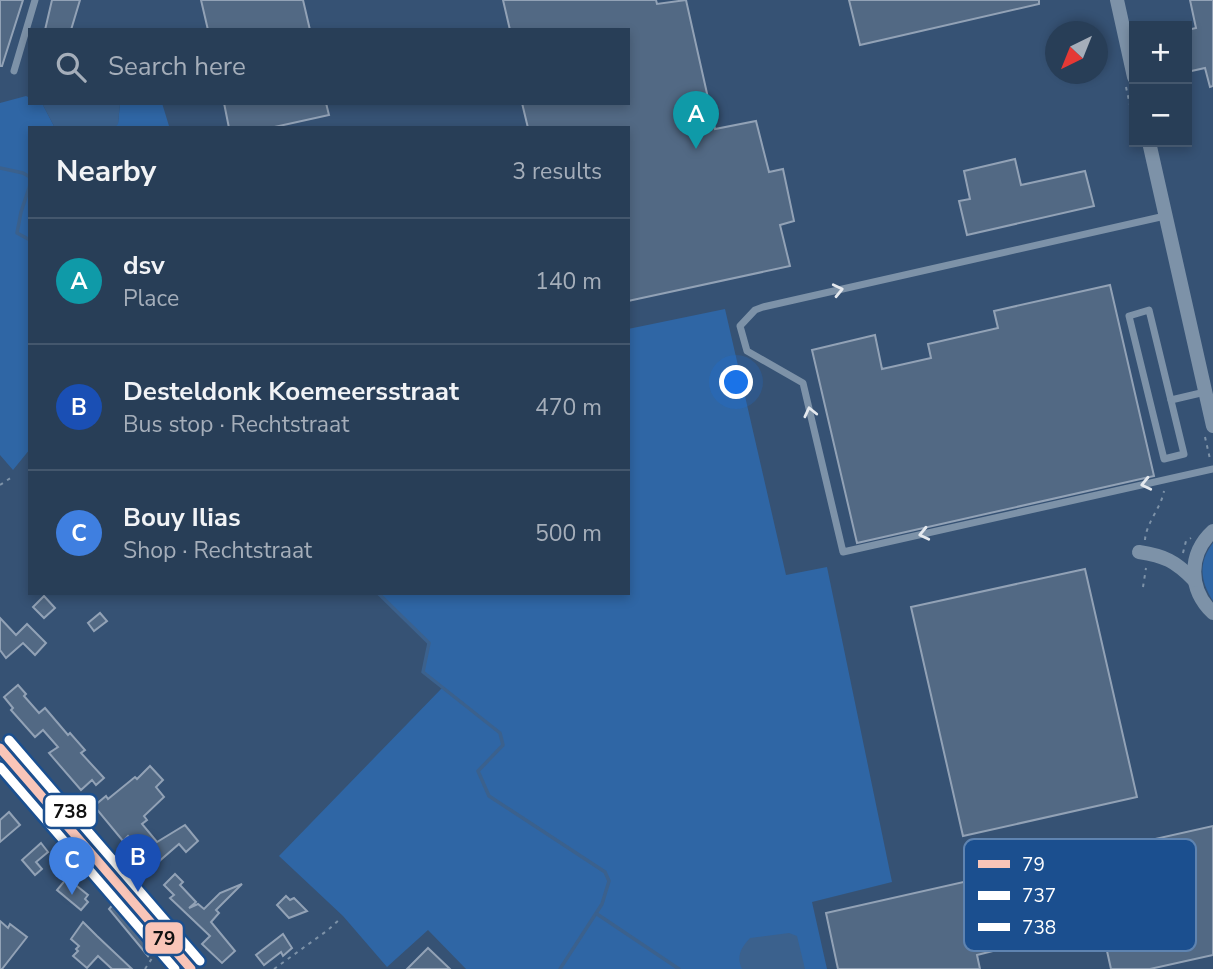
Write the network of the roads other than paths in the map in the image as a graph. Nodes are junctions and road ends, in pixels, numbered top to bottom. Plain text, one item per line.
1 (35, 0) edge
2 (1117, 0) edge
3 (1129, 54) edge
4 (14, 71) dead end
5 (1150, 147) edge
6 (1166, 216) junction
7 (1205, 392) junction
8 (1171, 400) junction
9 (1213, 426) edge
10 (1213, 469) edge
11 (1213, 531) edge
12 (1200, 548) junction
13 (1143, 552) road end
14 (1164, 556) junction
15 (1195, 580) junction
16 (1213, 612) edge
17 (0, 747) edge
18 (191, 969) edge

1 - 4 lane
2 - 3 street
5 - 6 street
6 - 7 street
10 -> 6 lane
7 - 8 lane
7 - 9 street
8 - 8 lane
11 - 12 street
12 - 14 street
12 - 15 street
13 - 14 street
14 - 15 street
15 - 16 street
17 - 18 street

